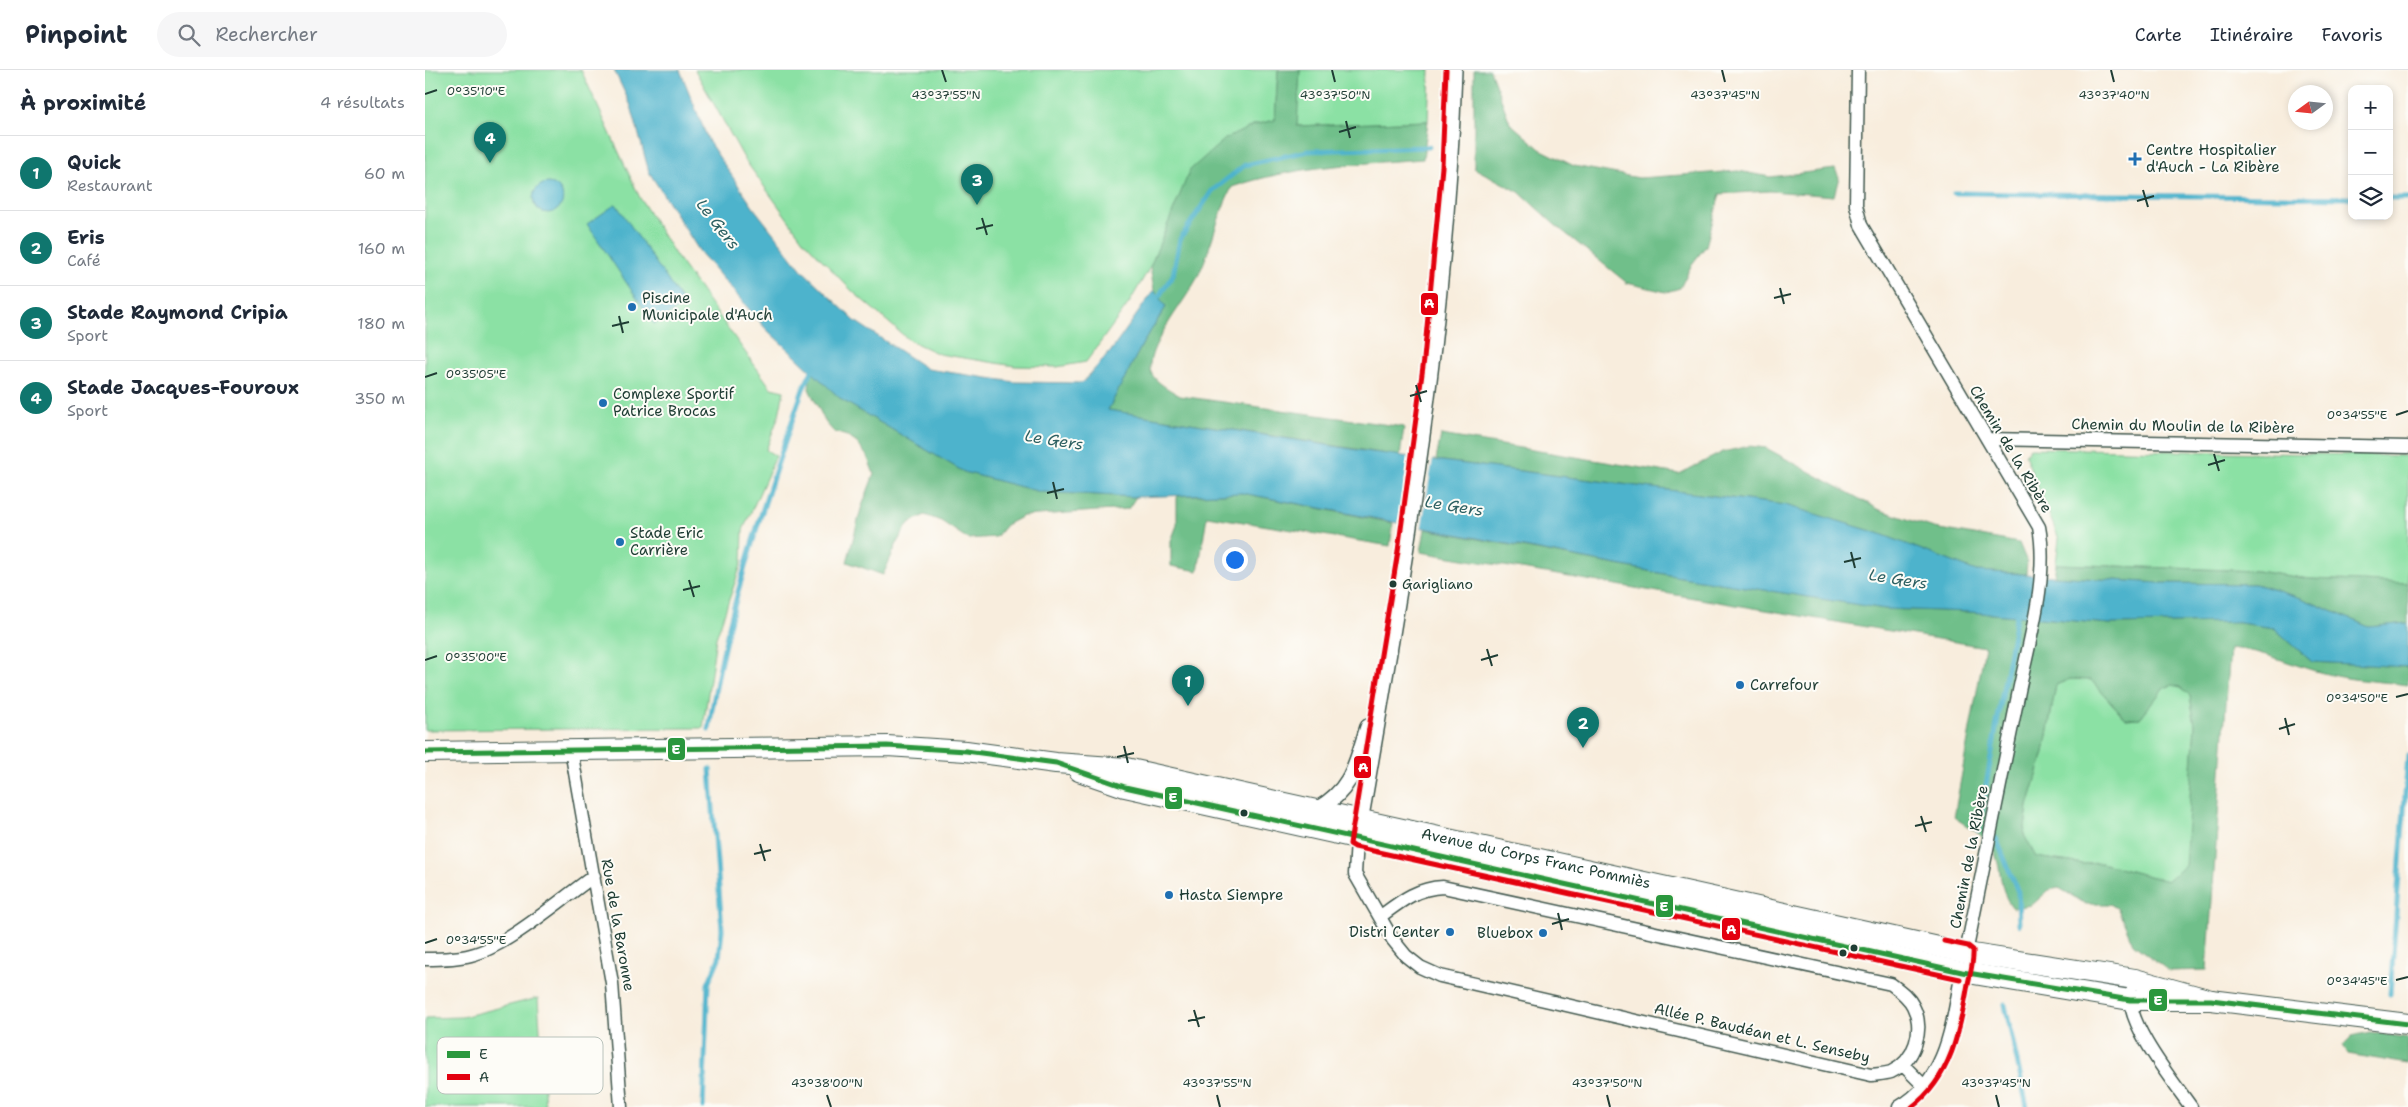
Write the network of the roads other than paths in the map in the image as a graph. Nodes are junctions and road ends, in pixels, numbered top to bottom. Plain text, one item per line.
1 (1454, 70) edge
2 (1858, 70) edge
3 (1987, 439) junction
4 (2408, 447) edge
5 (1383, 686) junction
6 (571, 750) junction
7 (425, 752) edge
8 (1056, 763) junction
9 (1319, 810) junction
10 (1361, 819) junction
11 (1357, 840) junction
12 (593, 876) junction
13 (1381, 916) junction
14 (425, 959) edge
15 (1964, 963) junction
16 (2135, 979) junction
17 (2130, 1000) junction
18 (2211, 1000) junction
19 (2408, 1024) edge
20 (1903, 1065) junction
21 (1925, 1087) junction
22 (621, 1107) edge
23 (1899, 1107) edge
24 (2191, 1107) edge

1 - 5 street
2 - 3 street, Chemin de la Ribère
3 - 4 street, Chemin du Moulin de la Ribère
3 - 15 street, Chemin de la Ribère
5 - 9 street
5 - 10 street
6 - 7 main road, Avenue du Corps Franc Pommiès
6 - 8 main road, Avenue du Corps Franc Pommiès
6 - 12 street, Rue de la Baronne
8 - 9 main road, Avenue du Corps Franc Pommiès
8 - 11 main road, Avenue du Corps Franc Pommiès
9 - 10 main road, Avenue du Corps Franc Pommiès
10 - 11 street
10 - 15 main road, Avenue du Corps Franc Pommiès
11 - 13 street, Allée P. Baudéan et L. Senseby
11 - 15 main road, Avenue du Corps Franc Pommiès
12 - 14 street
12 - 22 street, Rue de la Baronne
13 - 20 street, Allée P. Baudéan et L. Senseby
13 - 20 street
15 - 16 main road, Avenue du Corps Franc Pommiès
15 - 17 main road, Avenue du Corps Franc Pommiès
15 - 21 street, Chemin de la Ribère
16 - 17 street
16 - 18 main road, Avenue du Corps Franc Pommiès
17 - 18 main road, Avenue du Corps Franc Pommiès
17 - 24 street
18 - 19 main road
20 - 21 street
21 - 23 street, Chemin de la Ribère

